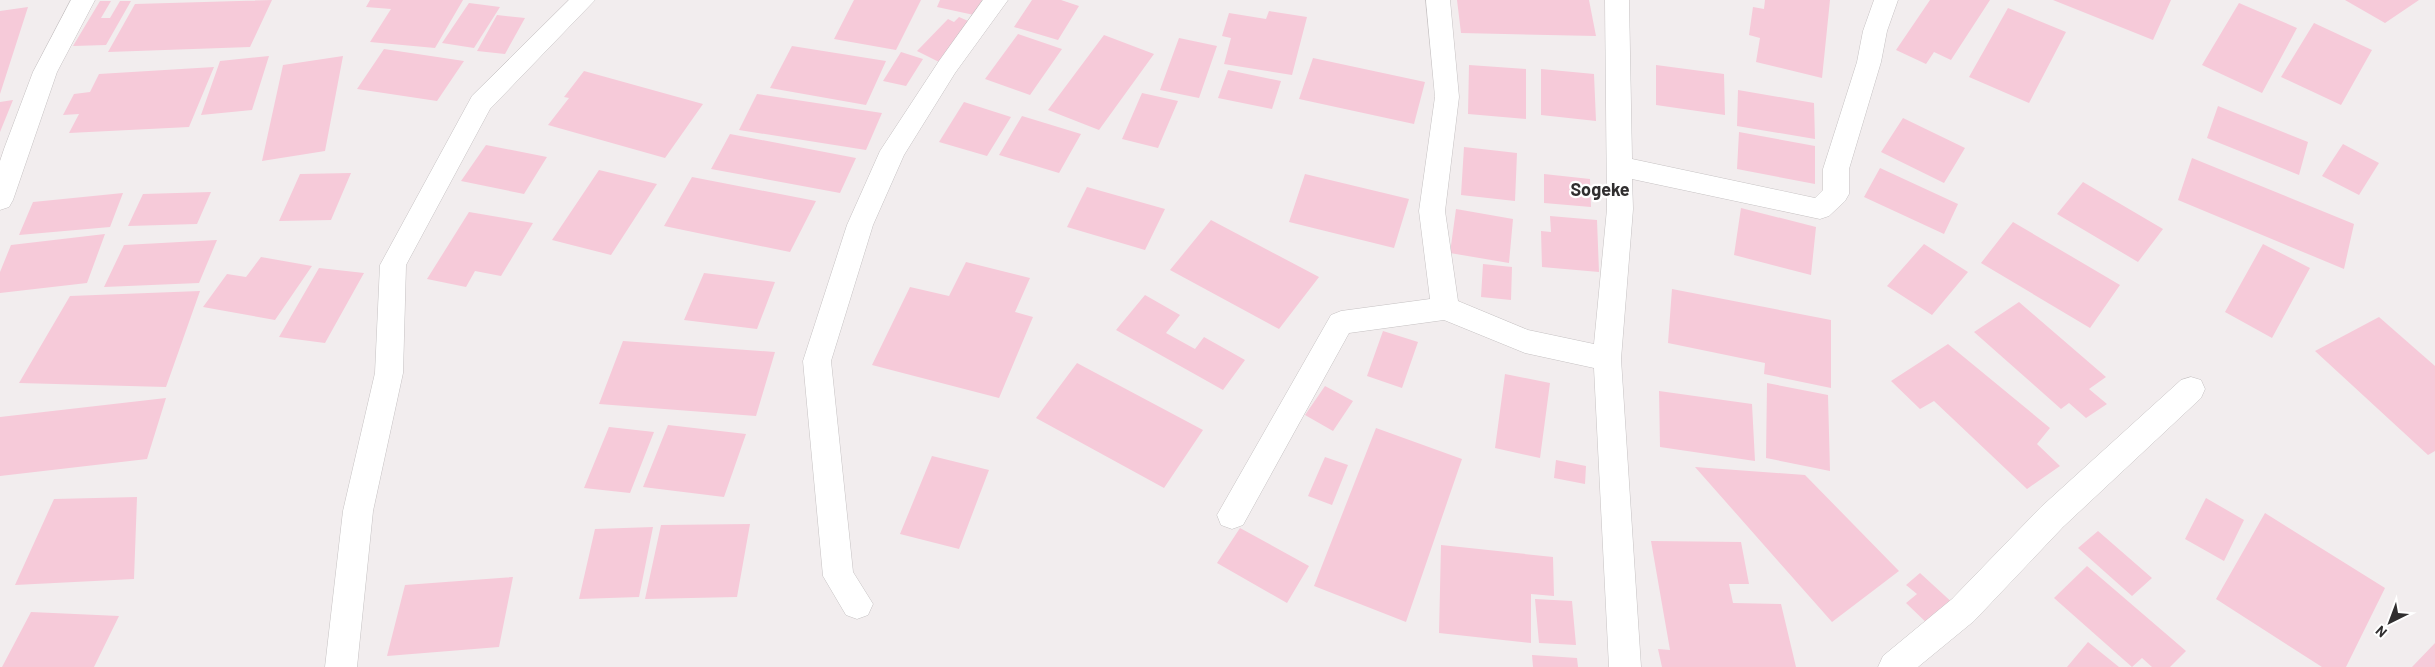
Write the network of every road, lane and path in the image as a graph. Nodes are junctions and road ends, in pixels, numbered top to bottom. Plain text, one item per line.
1 (83, 0) edge
2 (583, 0) edge
3 (996, 0) edge
4 (1438, 0) edge
5 (1617, 0) edge
6 (1886, 0) edge
7 (1618, 166) junction
8 (0, 200) edge
9 (1445, 308) junction
10 (1607, 359) junction
11 (2190, 389) dead end
12 (1232, 515) dead end
13 (857, 604) dead end
14 (341, 667) edge
15 (1625, 667) edge
16 (1894, 667) edge

1 - 8 street
2 - 14 street
3 - 13 street
4 - 9 street
5 - 7 street
6 - 7 street
7 - 10 street
9 - 10 street
9 - 12 street
10 - 15 street
11 - 16 street

